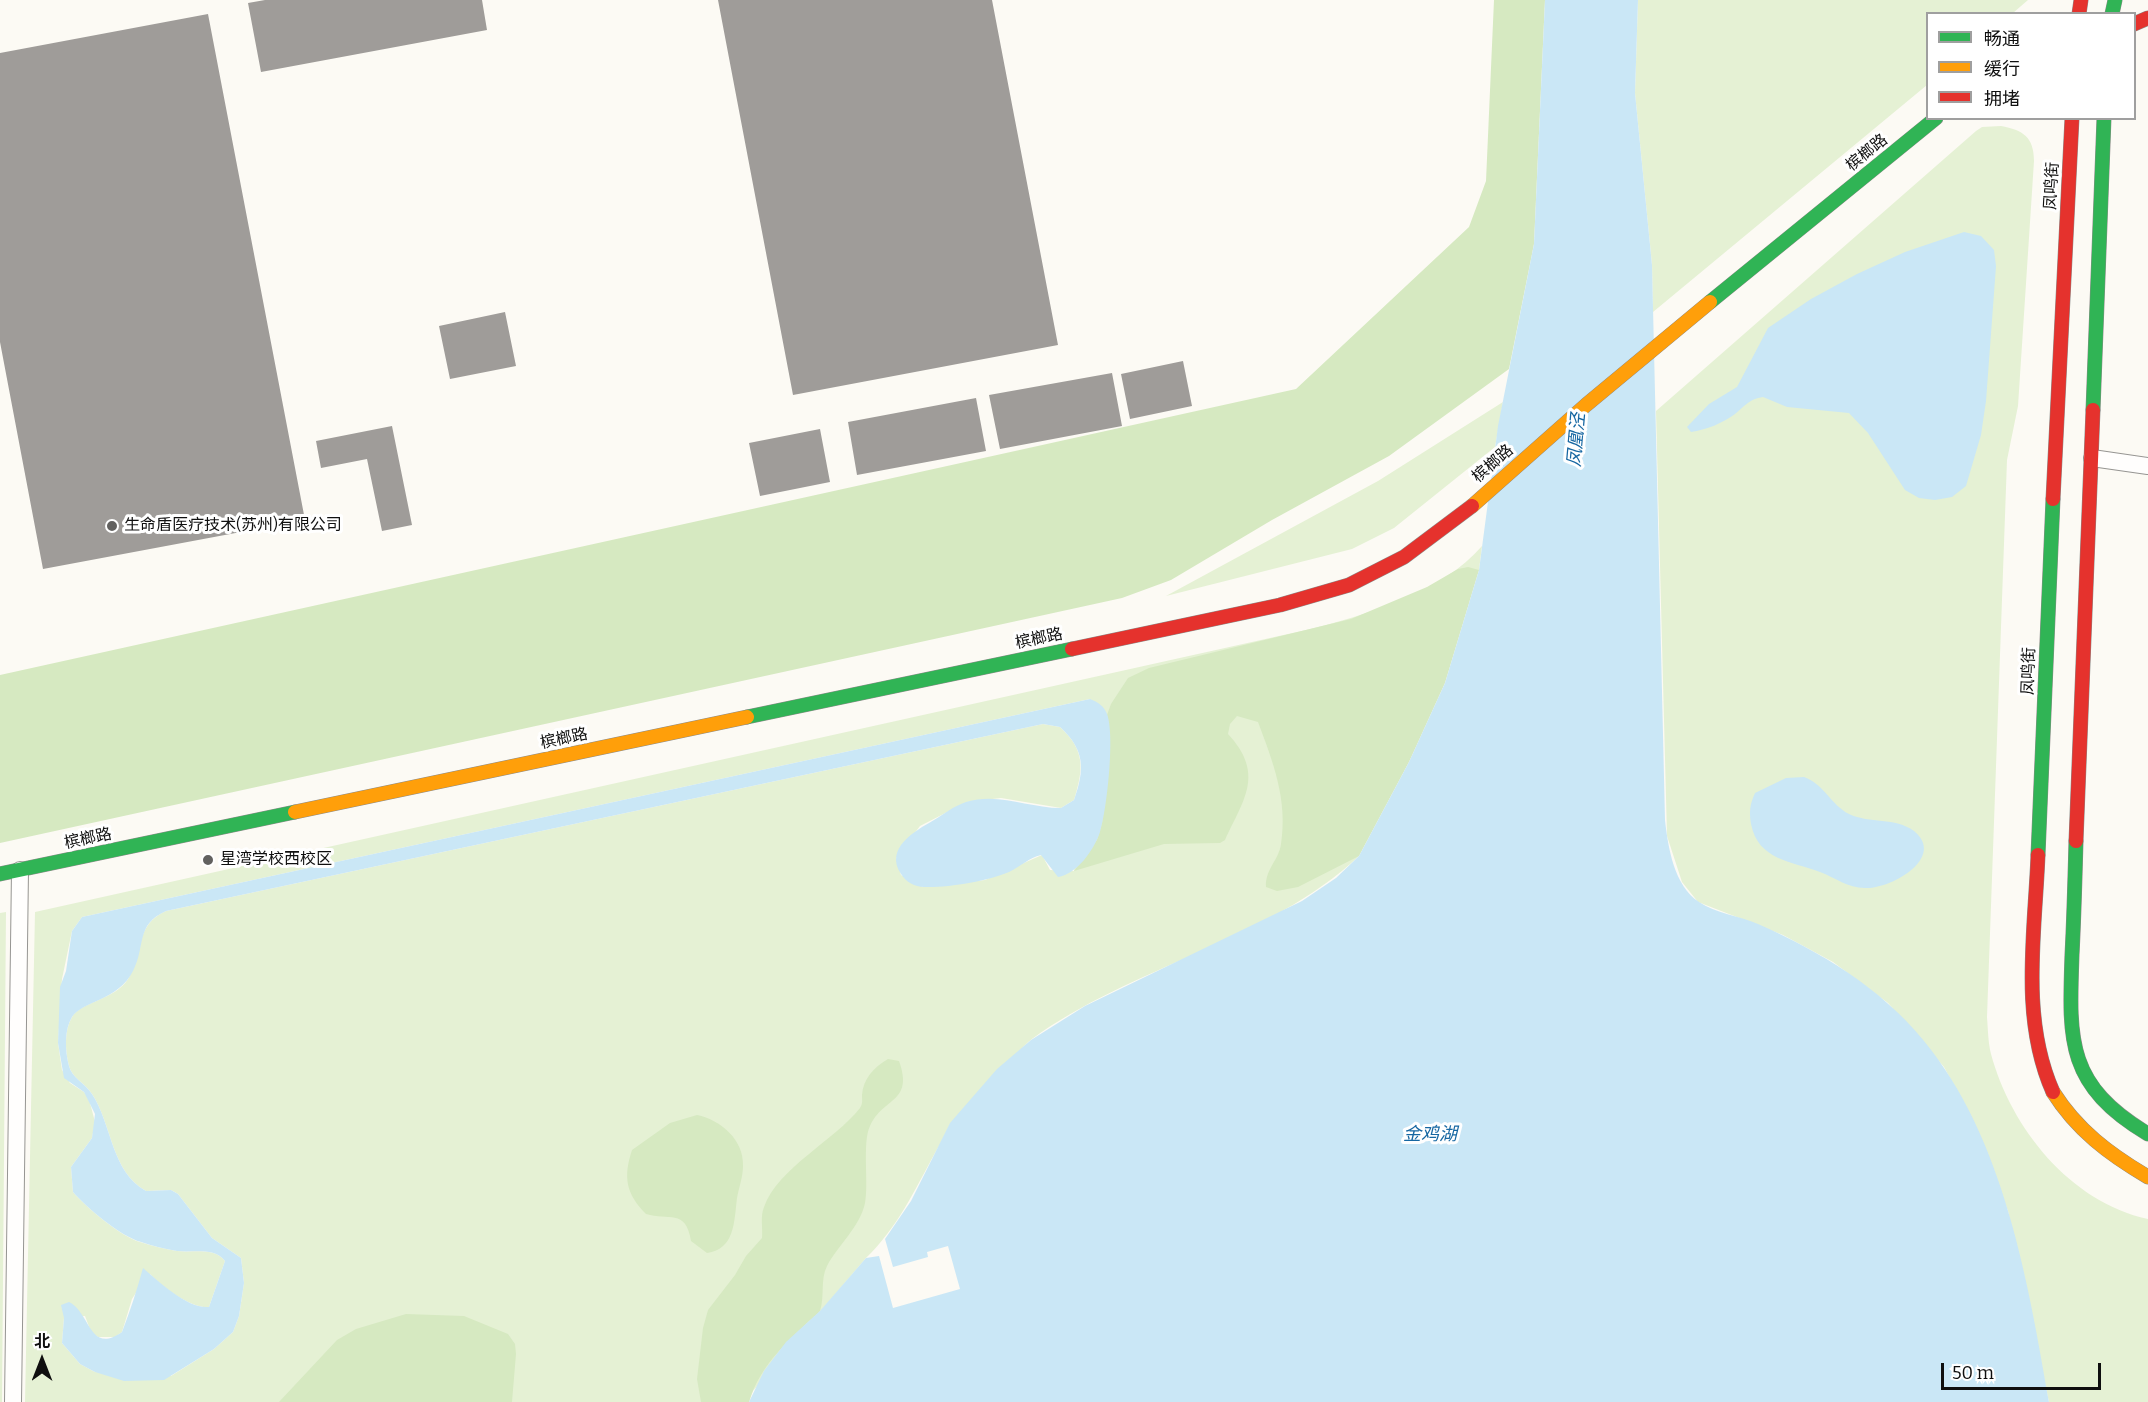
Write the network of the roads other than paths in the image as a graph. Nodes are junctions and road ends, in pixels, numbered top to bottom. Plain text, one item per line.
1 (1934, 120) edge
2 (2072, 120) edge
3 (2104, 120) edge
4 (2092, 458) junction
5 (2148, 466) edge
6 (20, 870) junction
7 (0, 874) edge
8 (2148, 1134) edge
9 (2148, 1177) edge
10 (13, 1402) edge

1 - 6 street, 槟榔路
2 - 9 street, 凤鸣街
3 - 4 street
4 - 5 street
4 - 8 street
6 - 7 street, 槟榔路
6 - 10 street

